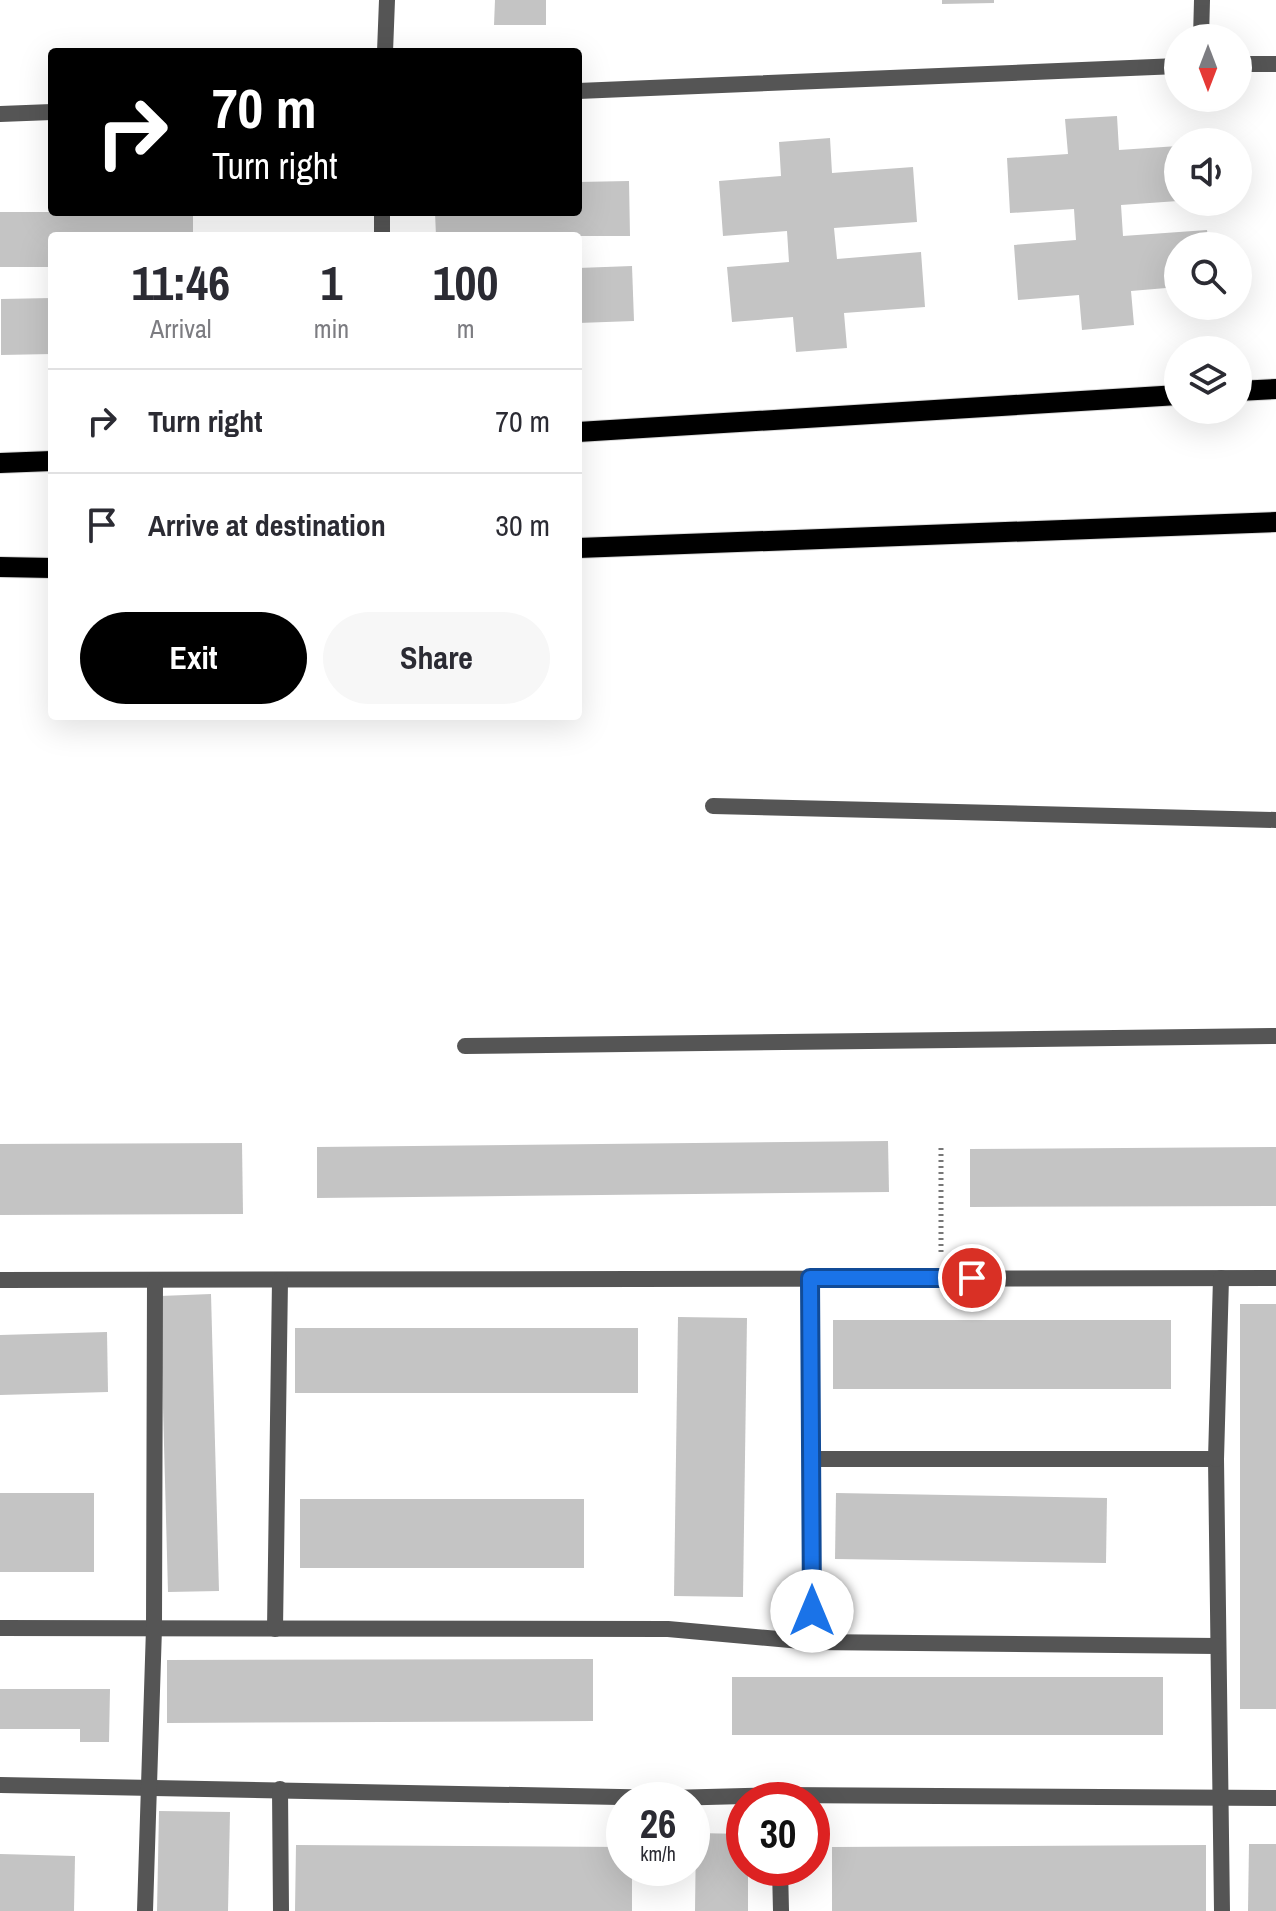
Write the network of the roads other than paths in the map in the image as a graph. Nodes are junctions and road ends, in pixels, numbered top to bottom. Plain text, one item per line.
1 (387, 0) edge
2 (1202, 0) edge
3 (1201, 24) edge
4 (385, 48) edge
5 (1252, 64) edge
6 (1276, 64) edge
7 (1164, 67) edge
8 (582, 91) edge
9 (48, 112) edge
10 (0, 114) edge
11 (1276, 389) edge
12 (1252, 390) edge
13 (1164, 396) edge
14 (582, 432) edge
15 (48, 461) edge
16 (0, 463) edge
17 (1276, 522) edge
18 (582, 548) edge
19 (0, 567) edge
20 (48, 568) edge
21 (713, 806) dead end
22 (1276, 820) edge
23 (1276, 1036) edge
24 (465, 1046) dead end
25 (810, 1278) junction
26 (1221, 1278) junction
27 (1276, 1278) edge
28 (0, 1280) edge
29 (155, 1280) junction
30 (280, 1280) junction
31 (811, 1459) junction
32 (1216, 1459) junction
33 (0, 1628) edge
34 (154, 1628) junction
35 (275, 1629) junction
36 (812, 1642) junction
37 (1217, 1646) junction
38 (0, 1785) edge
39 (149, 1786) junction
40 (280, 1789) junction
41 (726, 1798) edge
42 (830, 1798) edge
43 (1221, 1798) junction
44 (1276, 1798) edge
45 (780, 1886) edge
46 (145, 1911) edge
47 (281, 1911) edge
48 (781, 1911) edge
49 (1222, 1911) edge

1 - 4 street
2 - 3 street
5 - 6 street
7 - 8 street
9 - 10 street
11 - 12 main road
13 - 14 main road
15 - 16 main road
17 - 18 main road
19 - 20 main road
21 - 22 street
23 - 24 street
25 - 26 street
25 - 30 street
25 - 31 street
26 - 27 street
26 - 32 street
28 - 29 street
29 - 30 street
29 - 34 street
30 - 35 street
31 - 32 street
31 - 36 street
32 - 37 street
33 - 34 street
34 - 35 street
34 - 39 street
35 - 36 street
36 - 37 street
37 - 43 street
38 - 39 street
39 - 40 street
39 - 46 street
40 - 41 street
40 - 47 street
42 - 43 street
43 - 44 street
43 - 49 street
45 - 48 street

